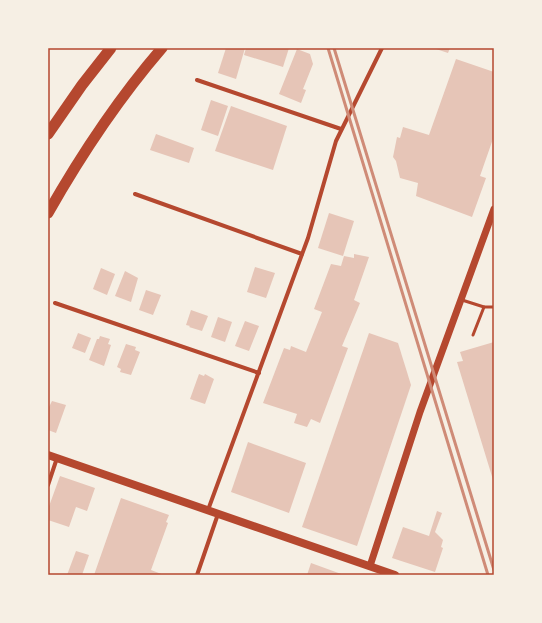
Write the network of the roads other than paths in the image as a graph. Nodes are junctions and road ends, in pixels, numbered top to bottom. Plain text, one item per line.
1 (111, 48) edge
2 (162, 48) edge
3 (382, 48) edge
4 (197, 80) dead end
5 (341, 129) junction
6 (48, 134) edge
7 (136, 194) dead end
8 (494, 209) edge
9 (48, 213) edge
10 (302, 254) junction
11 (460, 299) junction
12 (54, 303) dead end
13 (484, 307) junction
14 (494, 307) edge
15 (473, 335) dead end
16 (259, 373) junction
17 (48, 455) edge
18 (57, 458) junction
19 (48, 485) edge
20 (208, 510) junction
21 (218, 514) junction
22 (370, 566) junction
23 (380, 572) edge
24 (197, 575) edge
25 (395, 575) edge

1 - 6 highway
2 - 9 highway
3 - 5 street
4 - 5 street
5 - 10 street
7 - 10 street
8 - 11 street
10 - 16 street
11 - 13 lane
11 - 22 street
12 - 16 street
13 - 14 lane
13 - 15 lane
16 - 20 street
17 - 18 main road
18 - 19 street
18 - 20 main road
20 - 21 main road
21 - 22 main road
21 - 24 street
22 - 23 main road
23 - 25 main road

